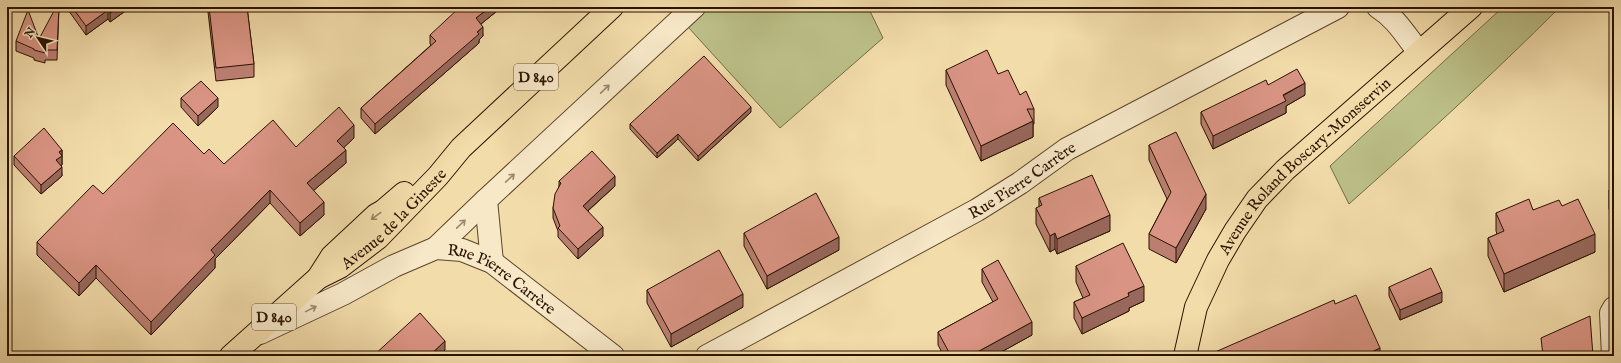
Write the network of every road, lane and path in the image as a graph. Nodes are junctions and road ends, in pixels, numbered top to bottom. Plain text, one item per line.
1 (612, 7) edge
2 (694, 7) edge
3 (1338, 7) edge
4 (1378, 7) edge
5 (1471, 7) edge
6 (1419, 52) junction
7 (486, 200) junction
8 (436, 248) junction
9 (492, 262) junction
10 (1614, 308) edge
11 (250, 338) junction
12 (230, 356) edge
13 (613, 356) edge
14 (707, 356) edge
15 (1185, 356) edge
16 (1613, 356) edge

1 - 11 main road, Avenue de la Gineste / D 840
7 -> 2 street
3 - 14 street, Rue Pierre Carrère
4 - 6 street
5 - 6 main road, Avenue Roland Boscary-Monsservin
6 - 15 main road, Avenue Roland Boscary-Monsservin
8 -> 7 street
7 - 9 street
8 - 9 street, Rue Pierre Carrère
11 -> 8 street, Rue Pierre Carrère
9 - 13 street, Rue Pierre Carrère
10 - 16 street
11 - 12 main road, Avenue de la Gineste / D 840

